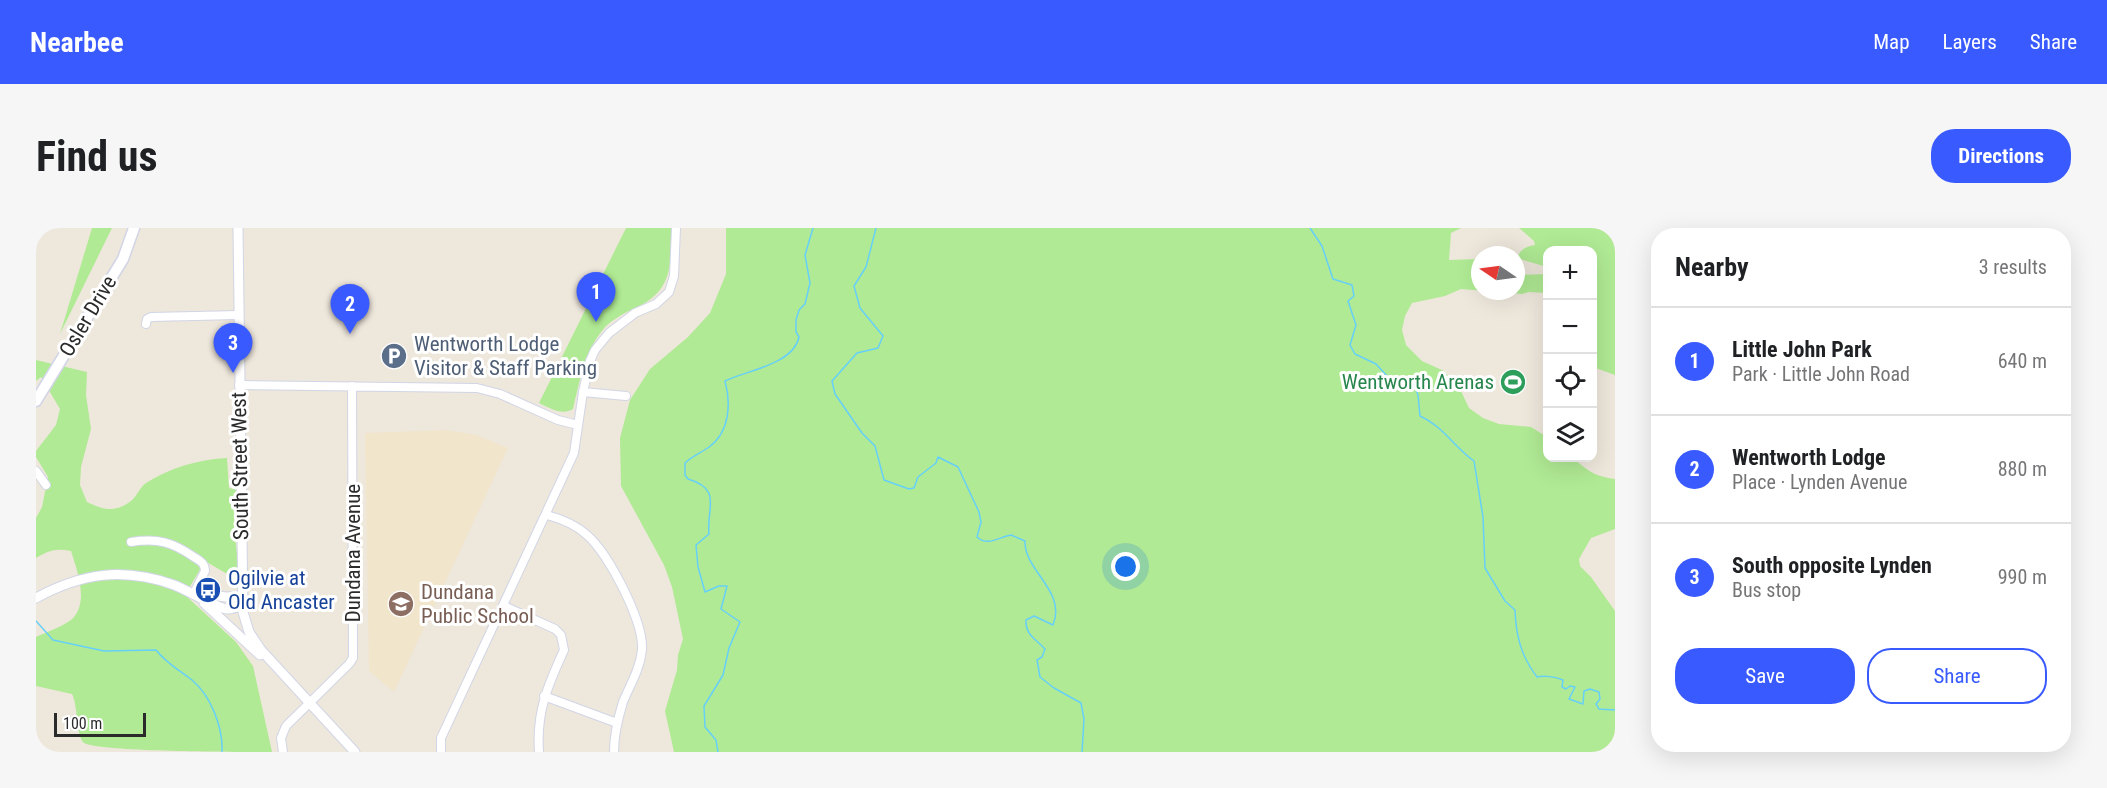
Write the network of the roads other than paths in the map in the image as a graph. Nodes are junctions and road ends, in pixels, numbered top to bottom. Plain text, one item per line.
1 (134, 228) edge
2 (238, 228) edge
3 (676, 228) edge
4 (238, 315) junction
5 (146, 324) dead end
6 (239, 385) junction
7 (352, 386) junction
8 (583, 392) junction
9 (626, 396) dead end
10 (36, 401) edge
11 (578, 425) junction
12 (36, 471) edge
13 (46, 484) dead end
14 (547, 514) junction
15 (131, 542) dead end
16 (194, 593) junction
17 (36, 598) edge
18 (241, 601) junction
19 (504, 606) junction
20 (275, 667) junction
21 (544, 696) junction
22 (309, 703) junction
23 (617, 723) junction
24 (283, 752) edge
25 (354, 752) edge
26 (441, 752) edge
27 (539, 752) edge
28 (614, 752) edge

1 - 10 main road, Osler Drive
2 - 4 street, South Street West
3 - 8 street
4 - 5 street
4 - 6 street, South Street West
6 - 7 street
6 - 18 street, South Street West
7 - 11 street
7 - 22 street, Dundana Avenue
8 - 9 street
8 - 11 street
11 - 14 street
12 - 13 street
14 - 19 street
14 - 23 street
15 - 16 street
16 - 17 street
16 - 18 street
16 - 20 street
18 - 20 street, South Street West
19 - 21 street
19 - 26 street
20 - 22 street
21 - 23 street
21 - 27 street
22 - 24 street, Dundana Avenue
22 - 25 street
23 - 28 street

